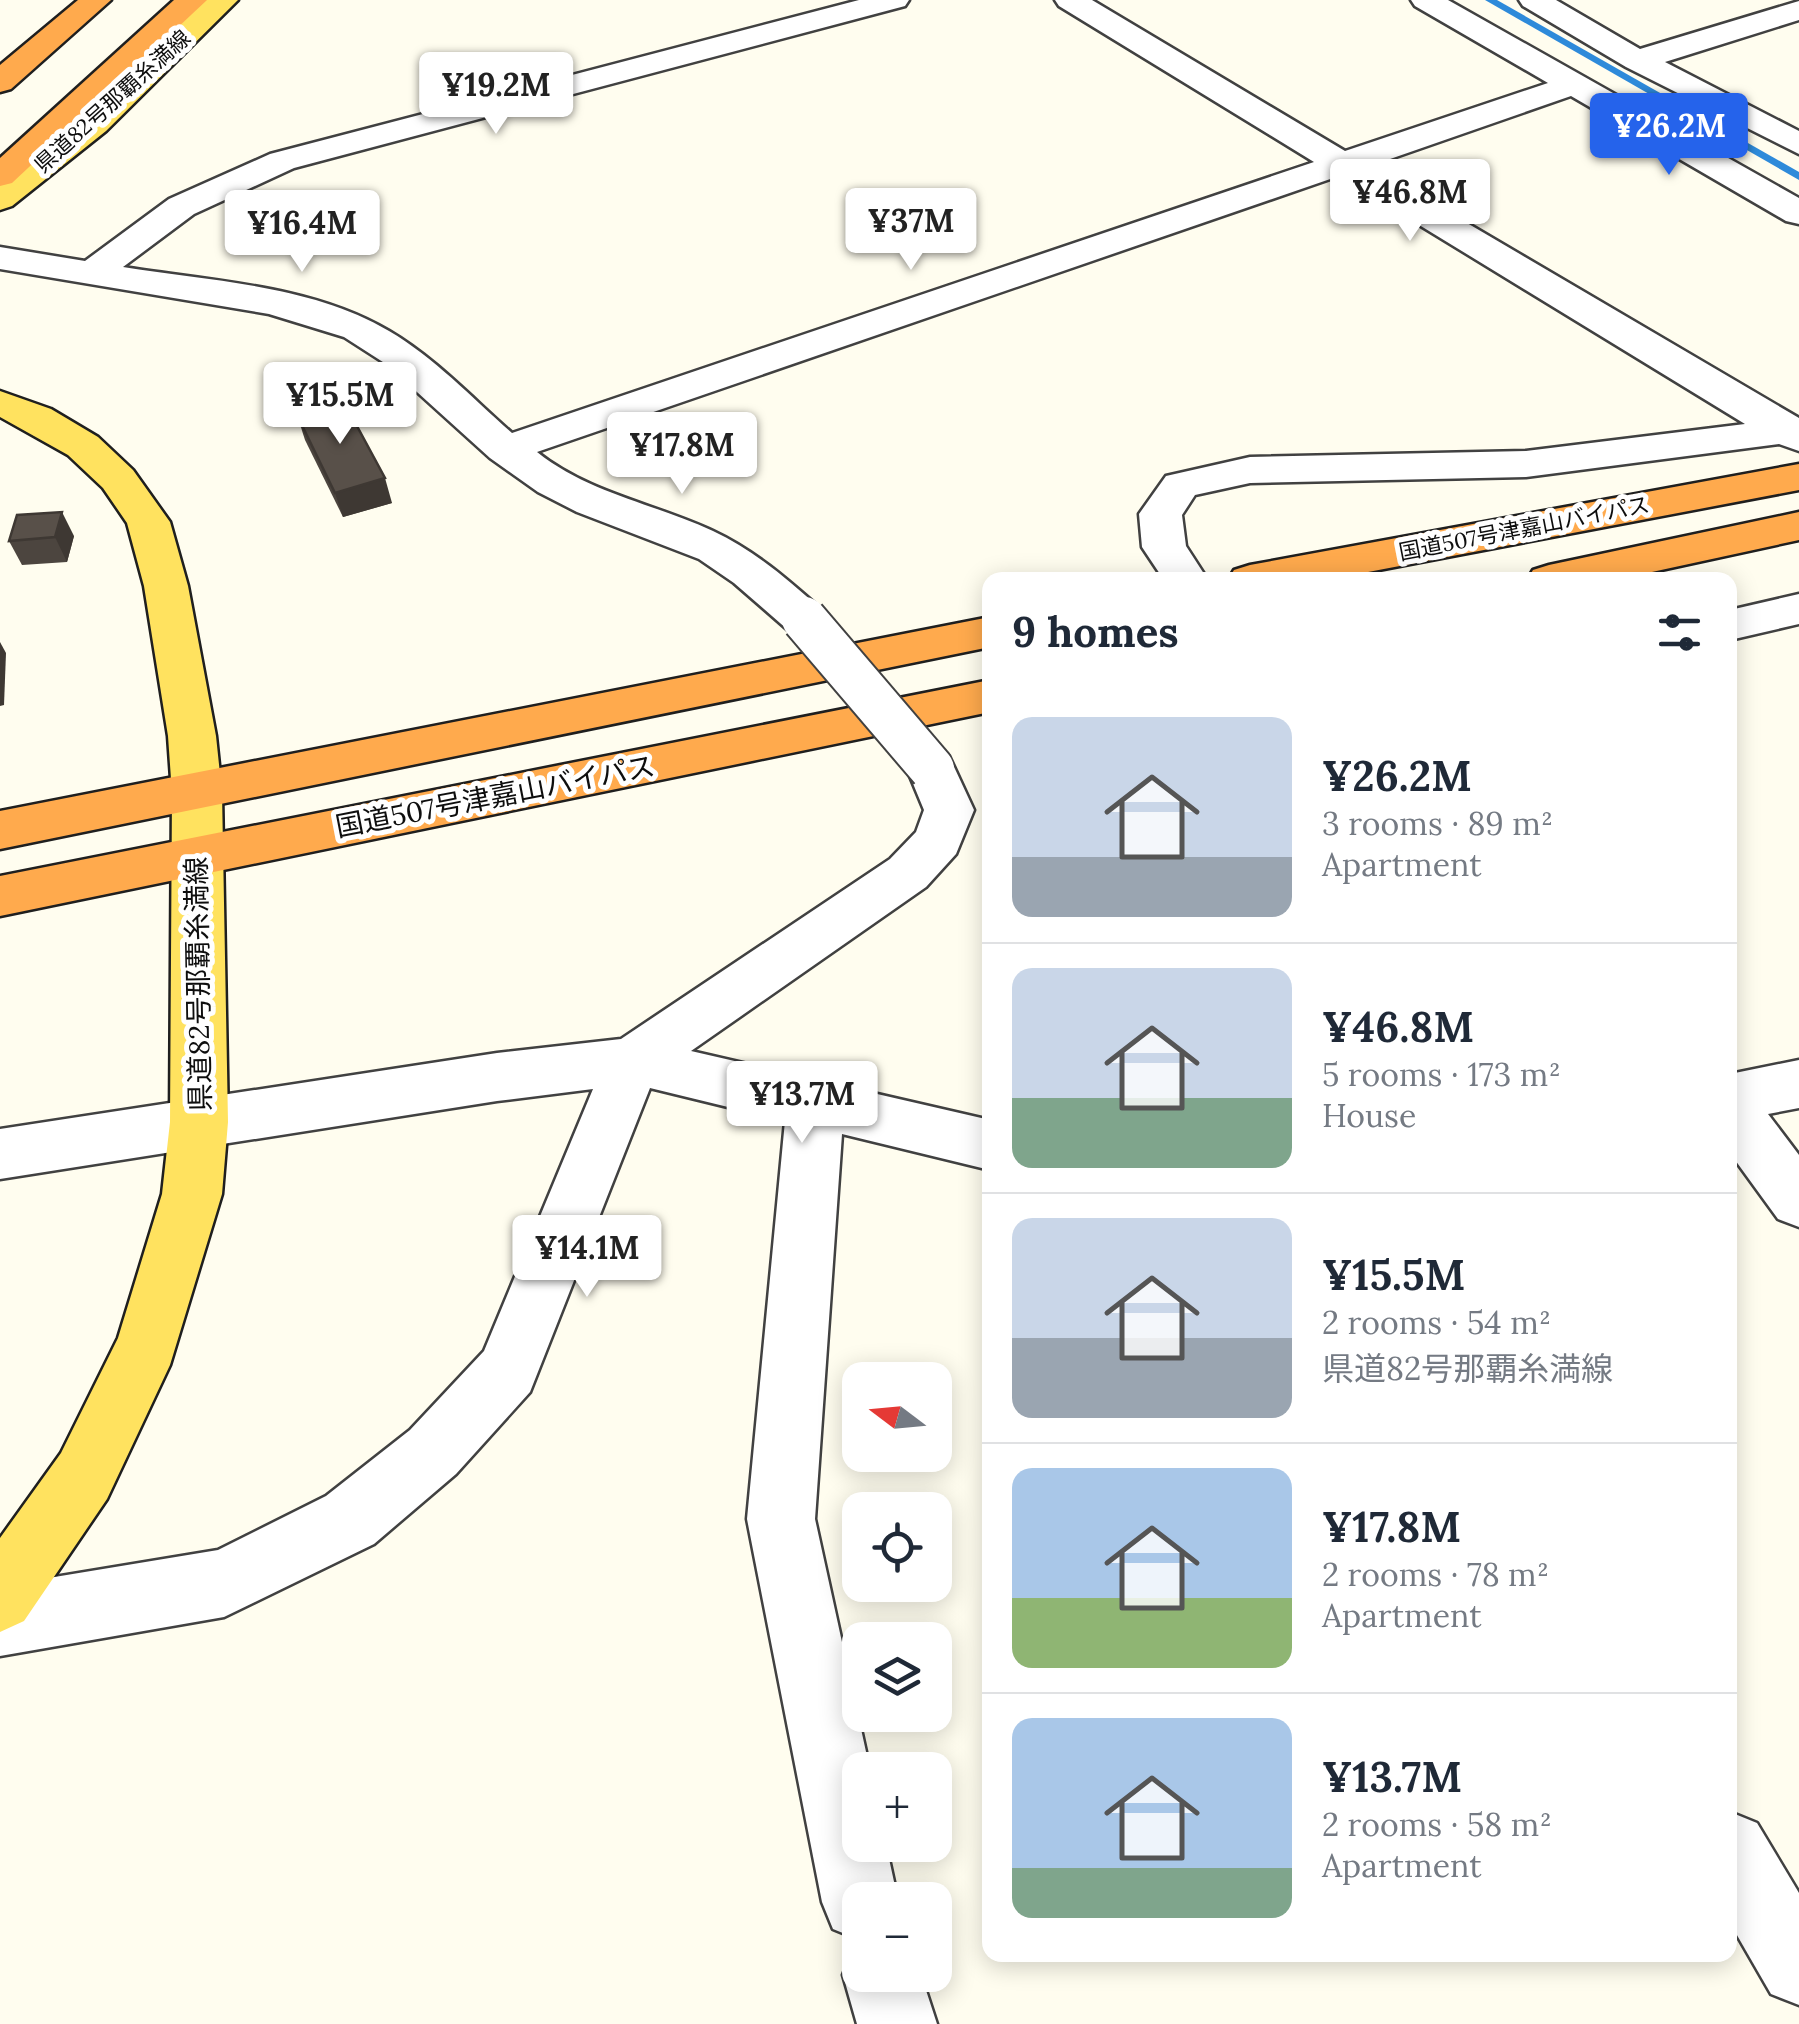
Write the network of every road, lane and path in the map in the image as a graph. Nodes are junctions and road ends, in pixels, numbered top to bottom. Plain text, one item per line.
1 (96, 0) edge
2 (192, 0) edge
3 (222, 0) edge
4 (894, 0) edge
5 (1070, 0) edge
6 (1426, 0) edge
7 (1534, 0) edge
8 (1799, 10) edge
9 (1637, 60) junction
10 (0, 82) edge
11 (1570, 86) junction
12 (1799, 144) edge
13 (1339, 163) junction
14 (0, 176) edge
15 (0, 199) edge
16 (1799, 213) edge
17 (13, 260) edge
18 (94, 274) junction
19 (0, 402) edge
20 (1794, 433) edge
21 (505, 449) junction
22 (1799, 476) edge
23 (1799, 526) edge
24 (1181, 572) edge
25 (1292, 572) edge
26 (1585, 572) edge
27 (1799, 609) edge
28 (1737, 622) edge
29 (982, 634) edge
30 (982, 698) edge
31 (197, 793) junction
32 (0, 830) edge
33 (196, 856) junction
34 (0, 896) edge
35 (633, 1061) junction
36 (1799, 1084) edge
37 (1737, 1097) edge
38 (814, 1104) junction
39 (1737, 1117) edge
40 (200, 1122) junction
41 (982, 1143) edge
42 (0, 1154) edge
43 (1799, 1201) edge
44 (0, 1597) edge
45 (0, 1621) edge
46 (1737, 1862) edge
47 (856, 1882) edge
48 (1799, 1966) edge
49 (887, 1992) edge
50 (897, 2024) edge

1 - 10 highway
2 - 14 highway
3 - 15 main road, 県道82号那覇糸満線
4 - 18 street
5 - 13 street
6 - 11 street
7 - 9 street
8 - 9 street
9 - 12 street
11 - 13 street
11 - 16 street
13 - 20 street
13 - 21 street
17 - 18 street
18 - 21 street
19 - 31 main road, 県道82号那覇糸満線
20 - 24 street
21 - 35 street, bridge
22 - 25 highway, 国道507号津嘉山バイパス
23 - 26 highway, 国道507号津嘉山バイパス
27 - 28 street
29 - 31 highway
30 - 33 highway, 国道507号津嘉山バイパス
31 - 32 highway
31 - 33 main road, 県道82号那覇糸満線
33 - 34 highway, 国道507号津嘉山バイパス
33 - 40 main road, 県道82号那覇糸満線
35 - 38 street
35 - 40 street
35 - 45 street
36 - 37 street
38 - 41 street
38 - 47 street
39 - 43 street
40 - 42 street
40 - 44 main road, 県道82号那覇糸満線
46 - 48 street
49 - 50 street

